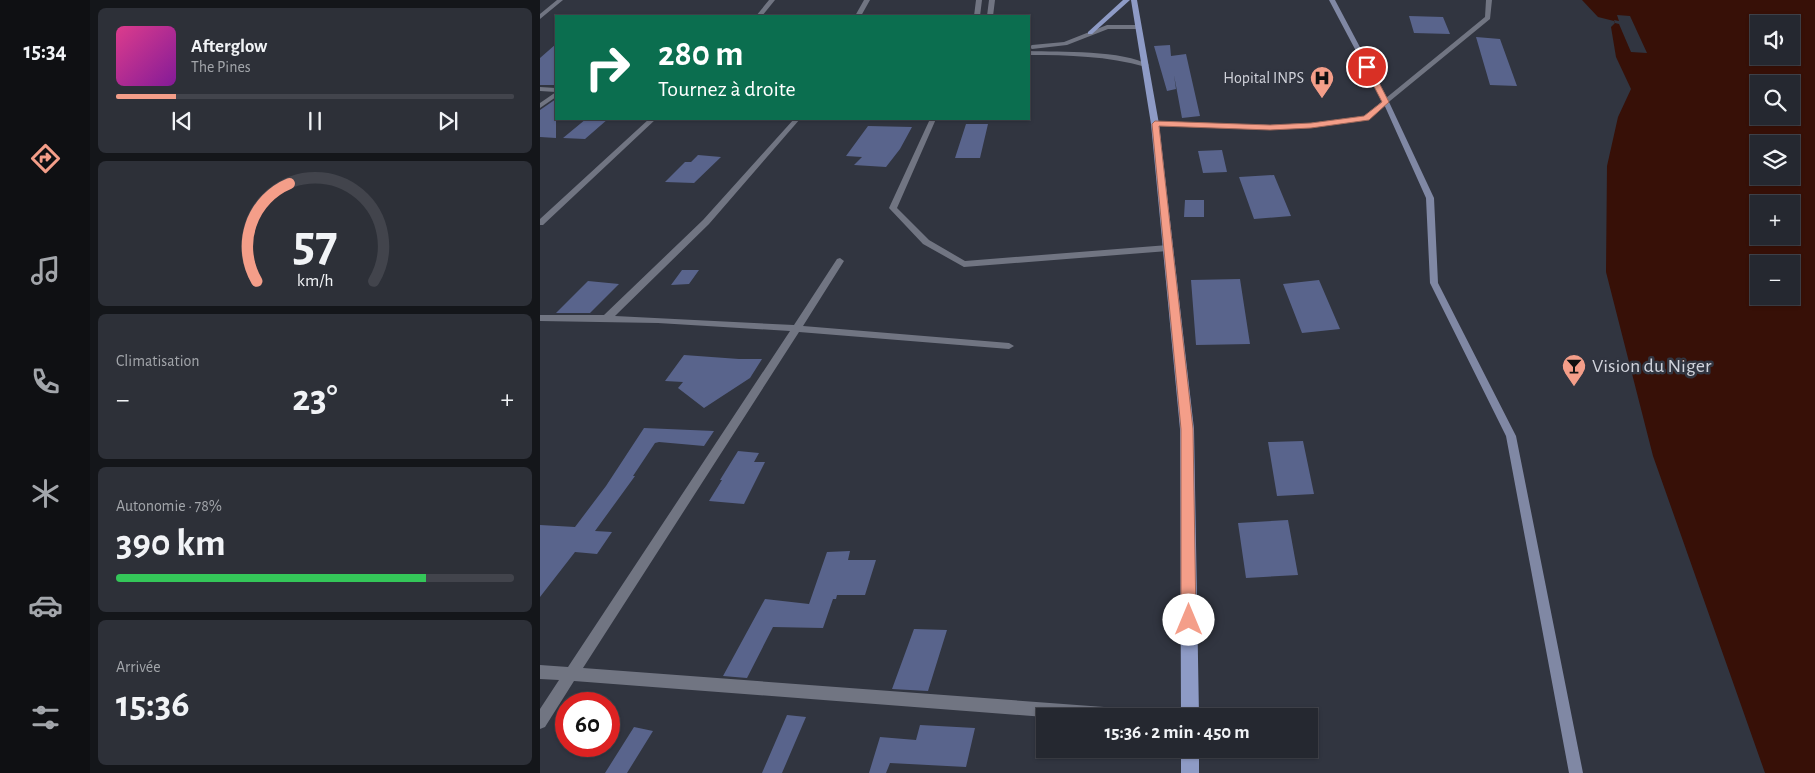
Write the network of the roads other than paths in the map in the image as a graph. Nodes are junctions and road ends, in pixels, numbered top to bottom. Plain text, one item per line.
1 (560, 0) edge
2 (772, 0) edge
3 (867, 0) edge
4 (1127, 0) edge
5 (1134, 0) edge
6 (1332, 0) edge
7 (1489, 0) edge
8 (979, 1) edge
9 (992, 1) edge
10 (760, 15) edge
11 (859, 15) edge
12 (977, 15) edge
13 (990, 15) edge
14 (540, 17) edge
15 (1138, 26) junction
16 (1090, 32) junction
17 (1030, 47) edge
18 (1030, 53) edge
19 (1146, 65) junction
20 (540, 89) edge
21 (555, 90) edge
22 (555, 95) edge
23 (1386, 102) junction
24 (540, 106) edge
25 (652, 120) edge
26 (796, 120) edge
27 (933, 120) edge
28 (1155, 124) junction
29 (540, 223) edge
30 (1168, 248) junction
31 (840, 261) dead end
32 (608, 317) junction
33 (540, 318) edge
34 (796, 329) junction
35 (1009, 346) dead end
36 (540, 672) edge
37 (571, 674) junction
38 (1190, 708) edge
39 (1036, 709) edge
40 (540, 722) edge
41 (1190, 758) edge
42 (1190, 773) edge
43 (1576, 773) edge

1 - 14 street
2 - 10 street
3 - 11 street
4 - 16 main road
5 - 15 main road
6 - 23 main road
7 - 23 street
8 - 9 street
8 - 12 street
9 - 13 street
15 - 16 street
15 - 19 main road
16 - 17 street
18 - 19 street
19 - 28 main road
20 - 21 street
22 - 24 street
23 - 28 street
23 - 43 main road
25 - 29 street
26 - 32 street
27 - 30 street
28 - 30 main road
30 - 38 main road
31 - 34 street
32 - 33 street
32 - 34 street
34 - 35 street
34 - 37 street
36 - 37 street
37 - 39 street
37 - 40 street
41 - 42 main road

